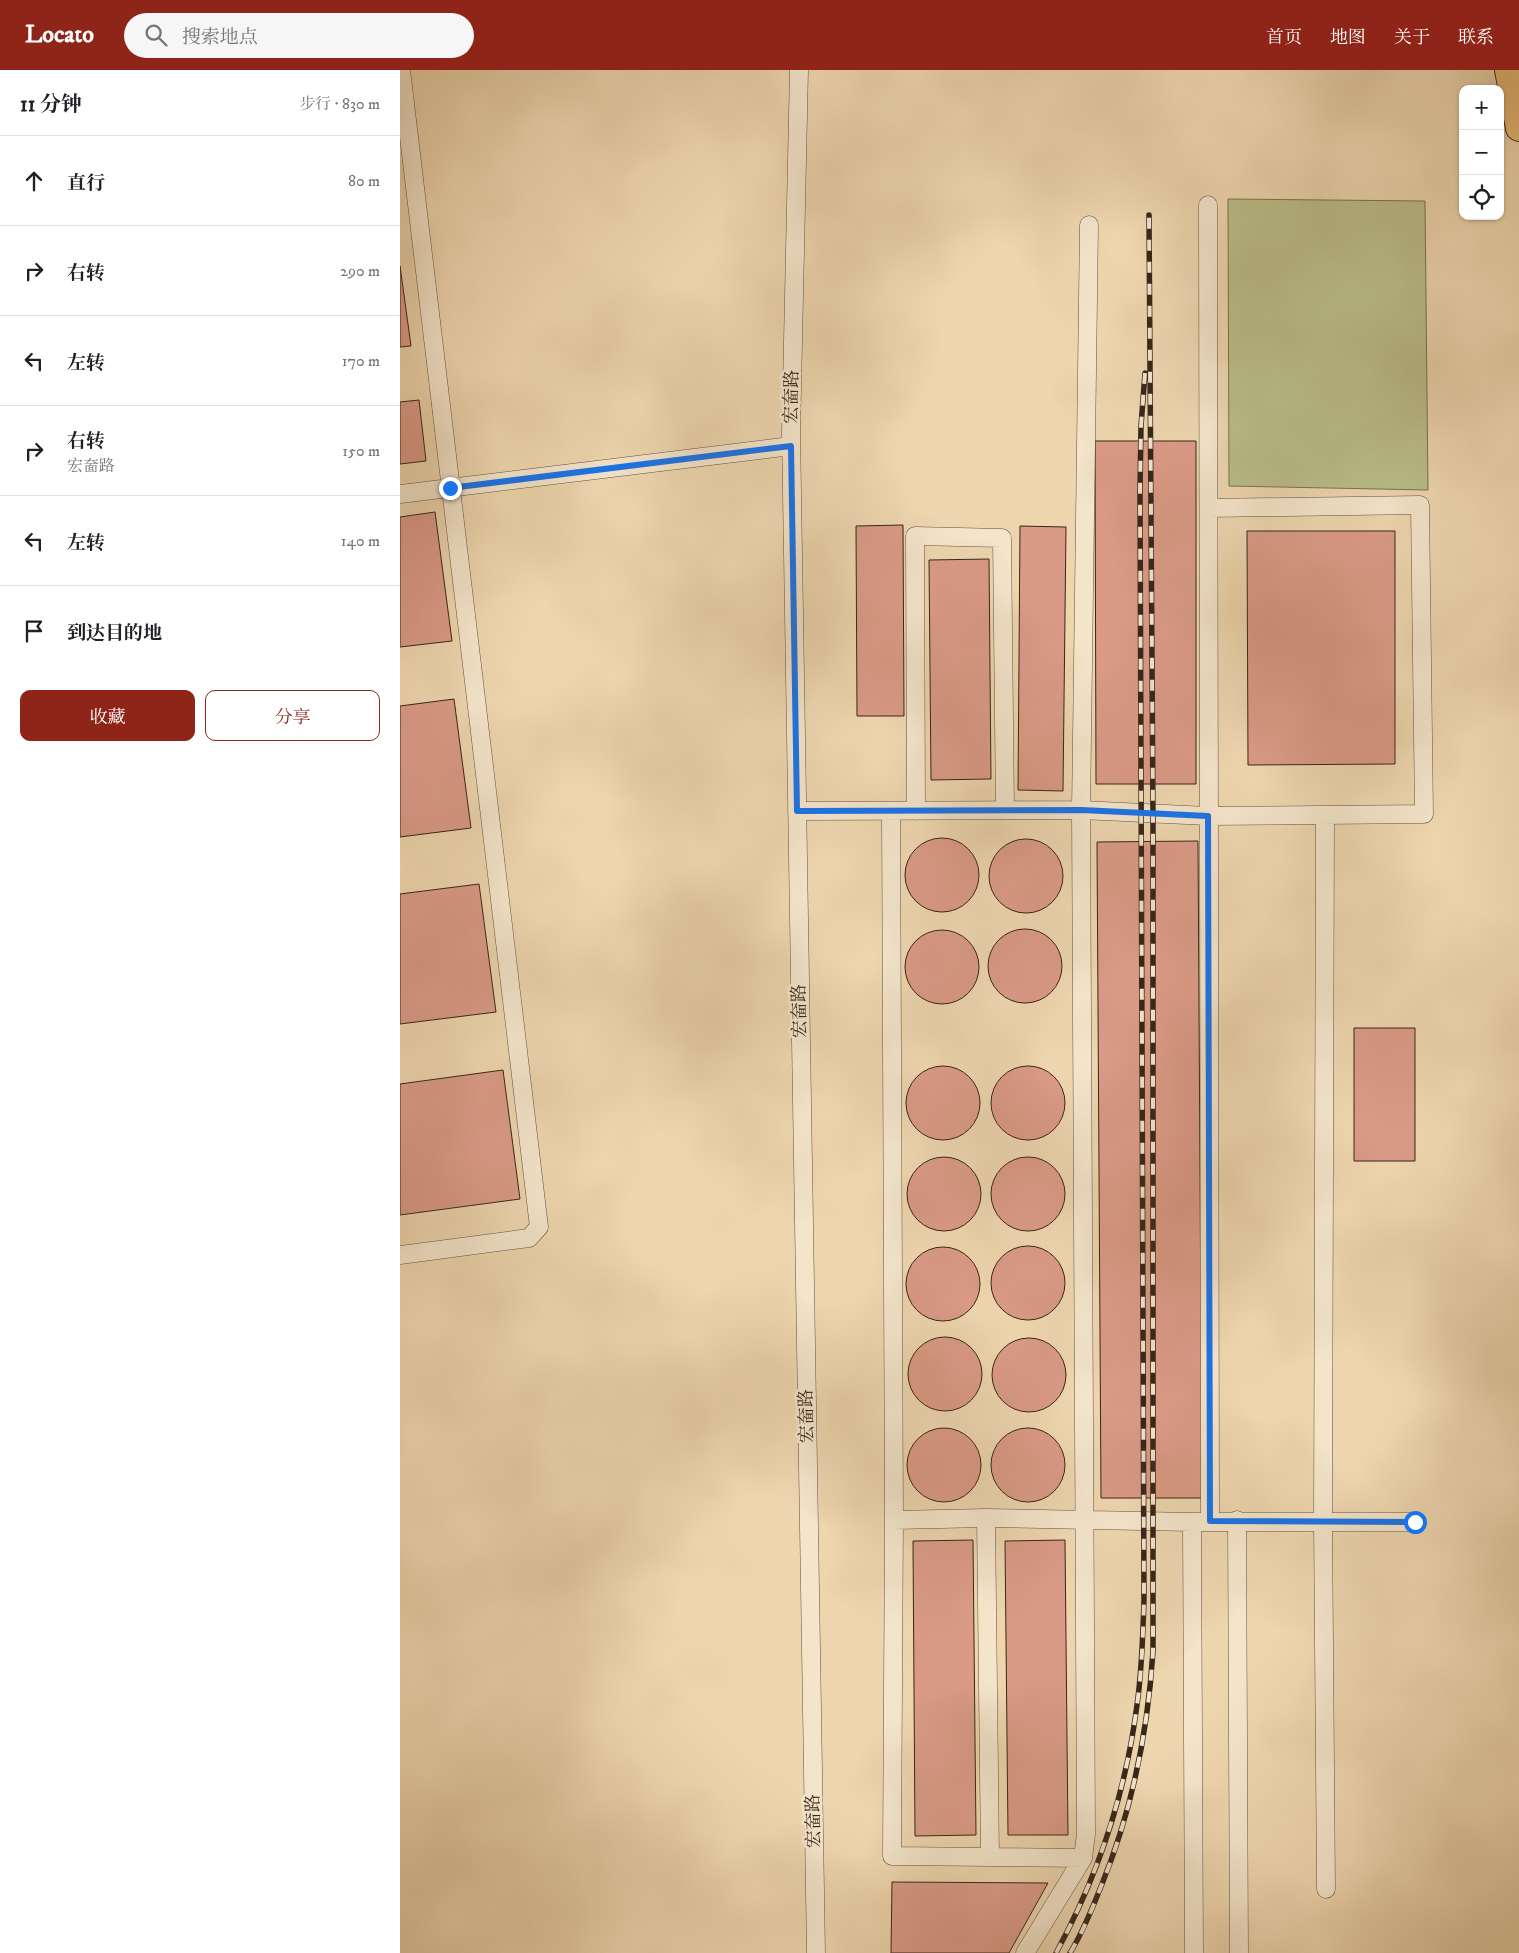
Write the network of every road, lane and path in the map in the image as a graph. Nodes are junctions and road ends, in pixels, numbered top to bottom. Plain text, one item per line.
1 (401, 70) edge
2 (799, 70) edge
3 (1508, 70) edge
4 (1519, 128) edge
5 (1208, 205) dead end
6 (1089, 225) dead end
7 (791, 446) junction
8 (450, 488) junction
9 (400, 494) edge
10 (1210, 508) junction
11 (1005, 810) junction
12 (1081, 810) junction
13 (797, 811) junction
14 (891, 811) junction
15 (916, 811) junction
16 (1324, 815) junction
17 (1208, 816) junction
18 (400, 1255) edge
19 (986, 1518) junction
20 (894, 1520) junction
21 (1084, 1520) junction
22 (1237, 1520) junction
23 (1210, 1521) junction
24 (1323, 1521) junction
25 (1192, 1522) junction
26 (1415, 1522) dead end
27 (990, 1857) junction
28 (1083, 1858) junction
29 (1326, 1889) dead end
30 (816, 1953) edge
31 (1025, 1953) edge
32 (1194, 1953) edge
33 (1239, 1953) edge

1 - 8 street
2 - 7 street, 宏奤路
3 - 4 highway
5 - 10 street
6 - 12 street
7 - 8 street
7 - 13 street, 宏奤路
8 - 9 street
8 - 18 street
10 - 16 street
10 - 17 street
11 - 12 street
11 - 15 street
11 - 15 street
12 - 17 street
12 - 21 street
13 - 14 street
13 - 30 street, 宏奤路
14 - 15 street
14 - 20 street
16 - 17 street
16 - 24 street
17 - 23 street
19 - 20 street
19 - 21 street
19 - 27 street
20 - 27 street
21 - 25 street
21 - 28 street
22 - 23 street
22 - 24 street
22 - 33 street
23 - 25 street
24 - 26 street
24 - 29 street
25 - 32 street
27 - 28 street
28 - 31 street

